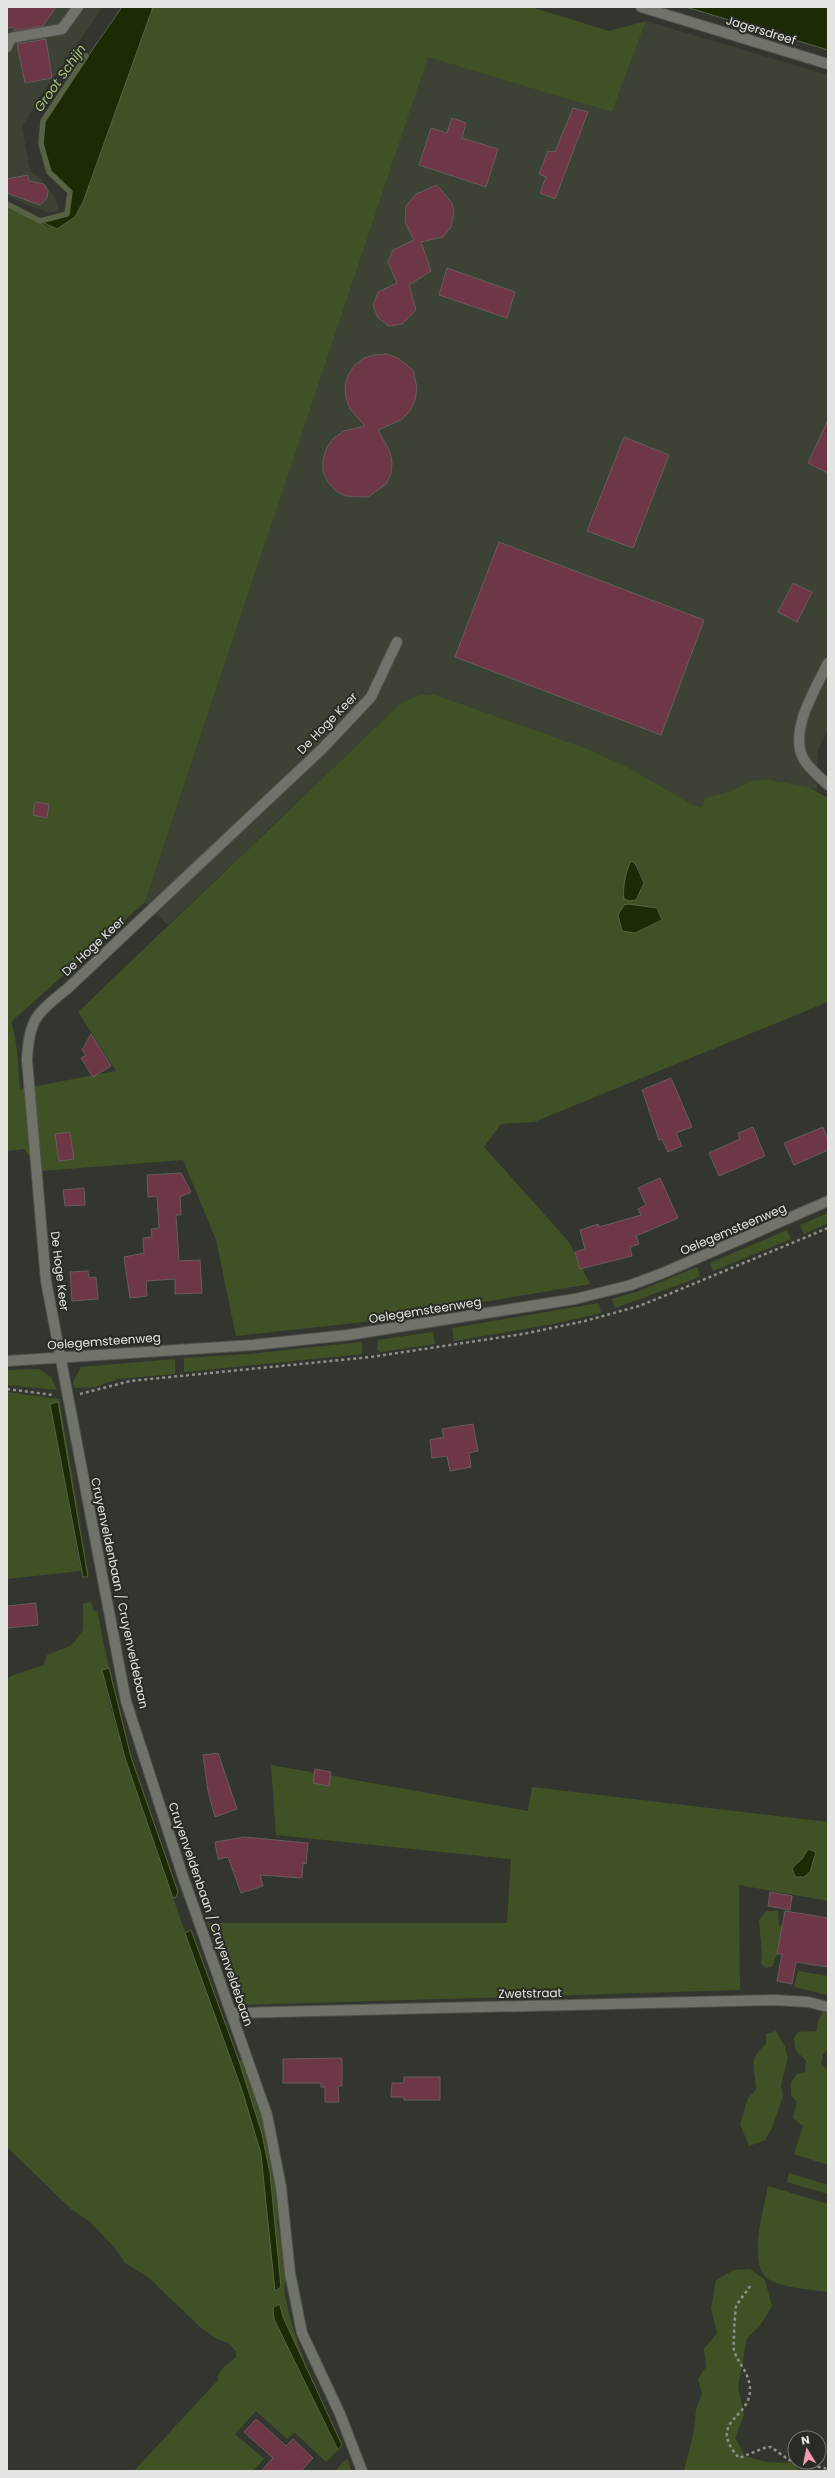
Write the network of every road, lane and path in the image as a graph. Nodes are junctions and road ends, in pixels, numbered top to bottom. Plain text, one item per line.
1 (78, 7) edge
2 (641, 7) edge
3 (7, 47) edge
4 (828, 64) edge
5 (397, 642) dead end
6 (828, 663) edge
7 (828, 785) edge
8 (828, 1201) edge
9 (60, 1357) junction
10 (7, 1360) edge
11 (828, 2007) edge
12 (232, 2013) junction
13 (750, 2286) dead end
14 (828, 2470) edge
15 (362, 2471) edge

1 - 3 street
2 - 4 street, Jagersdreef
5 - 9 street, De Hoge Keer
6 - 7 street
8 - 9 street, Oelegemsteenweg
9 - 10 street, Oelegemsteenweg
9 - 12 street, Cruyenveldenbaan / Cruyenveldebaan
11 - 12 street, Zwetstraat
12 - 15 street, Cruyenveldenbaan / Cruyenveldebaan
13 - 14 path

